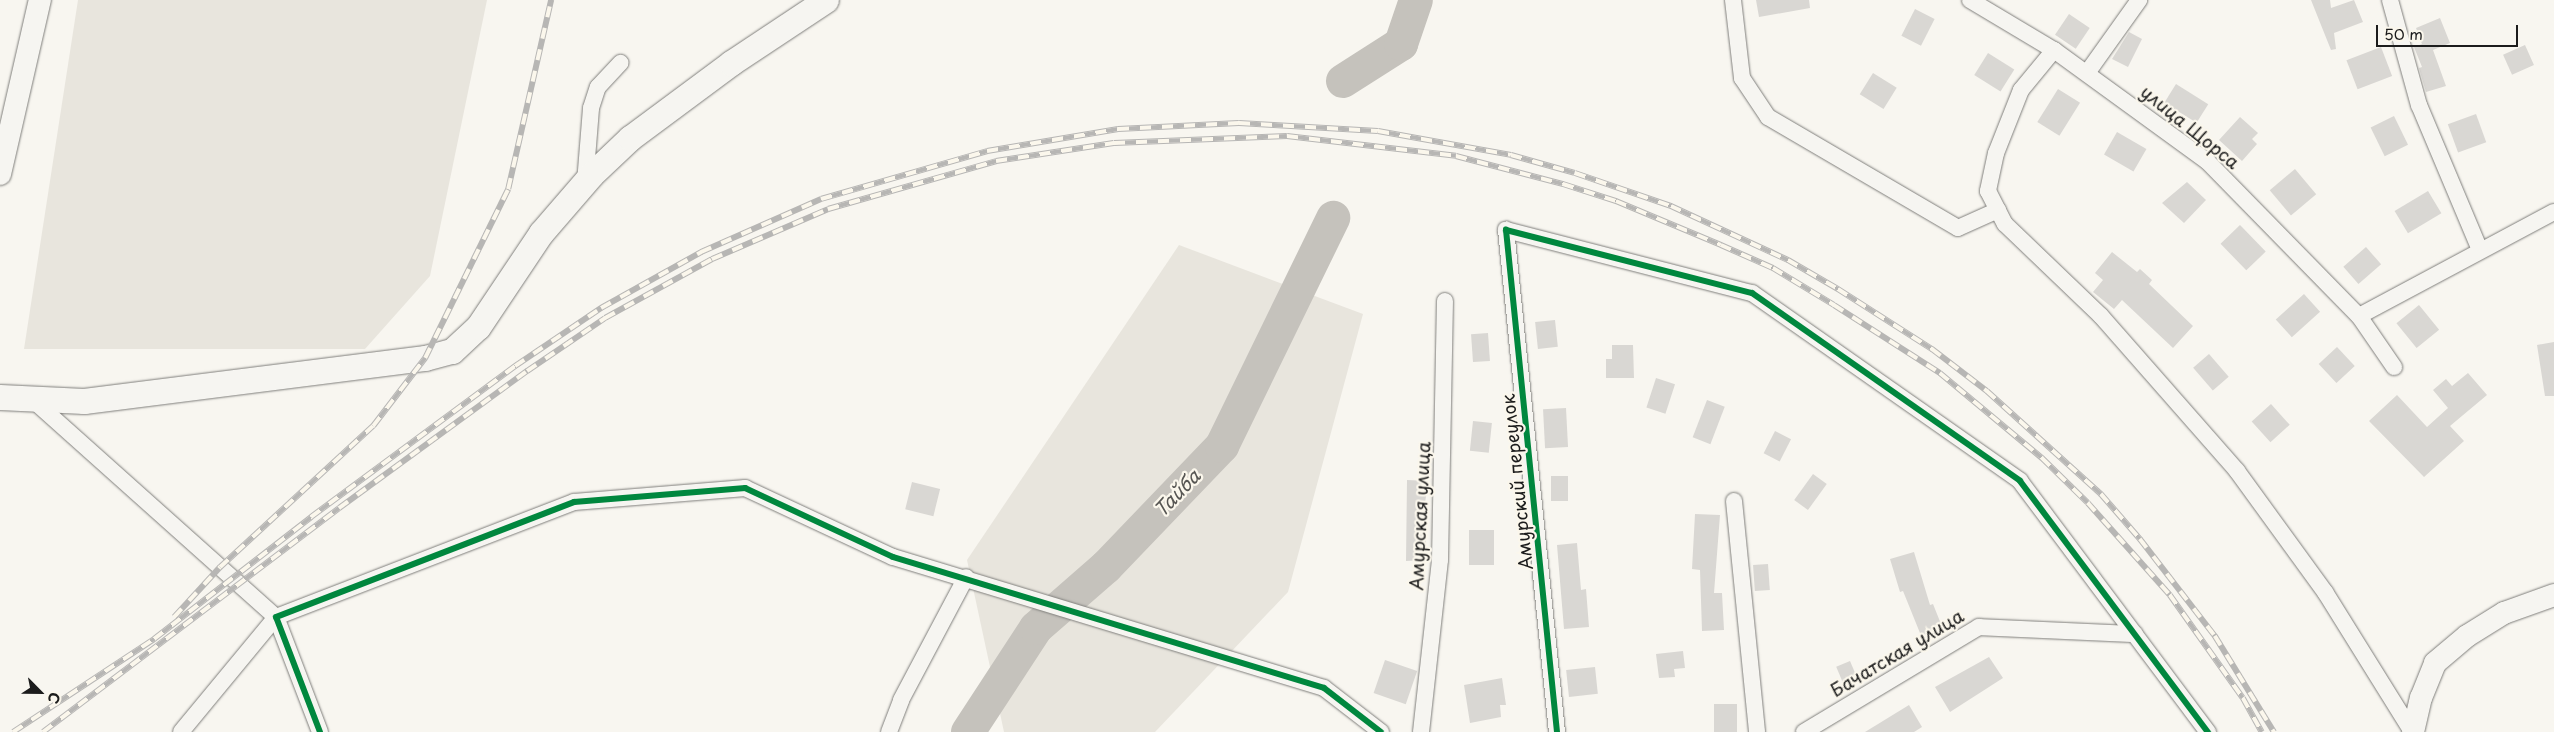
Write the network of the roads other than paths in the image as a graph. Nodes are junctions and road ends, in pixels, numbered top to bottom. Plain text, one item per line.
1 (40, 0) edge
2 (826, 0) edge
3 (1733, 0) edge
4 (1970, 0) edge
5 (2138, 0) edge
6 (2390, 0) edge
7 (2054, 50) junction
8 (620, 63) dead end
9 (2087, 73) junction
10 (0, 174) edge
11 (585, 182) junction
12 (1998, 210) junction
13 (2554, 212) edge
14 (2480, 250) junction
15 (1445, 301) dead end
16 (2359, 316) junction
17 (2394, 367) dead end
18 (0, 397) edge
19 (33, 400) junction
20 (1734, 502) dead end
21 (966, 577) junction
22 (2554, 595) edge
23 (276, 617) junction
24 (2135, 634) junction
25 (181, 732) edge
26 (320, 732) edge
27 (889, 732) edge
28 (1381, 732) edge
29 (1421, 732) edge
30 (1557, 732) edge
31 (1757, 732) edge
32 (1804, 732) edge
33 (2208, 732) edge
34 (2412, 732) edge

1 - 10 main road
2 - 11 main road
3 - 12 street
4 - 7 street, улица Щорса
5 - 9 street
6 - 14 street
7 - 9 street, улица Щорса
7 - 12 street
8 - 11 street
9 - 16 street, улица Щорса
11 - 19 main road
12 - 34 street
13 - 14 street
14 - 16 street
15 - 29 street, Амурская улица
16 - 17 street, улица Щорса
18 - 19 main road
19 - 23 street
20 - 31 street
21 - 23 street
21 - 27 street
21 - 28 street
22 - 34 main road
23 - 25 street
23 - 26 street
24 - 30 street, Амурский переулок
24 - 32 street, Бачатская улица
24 - 33 street

